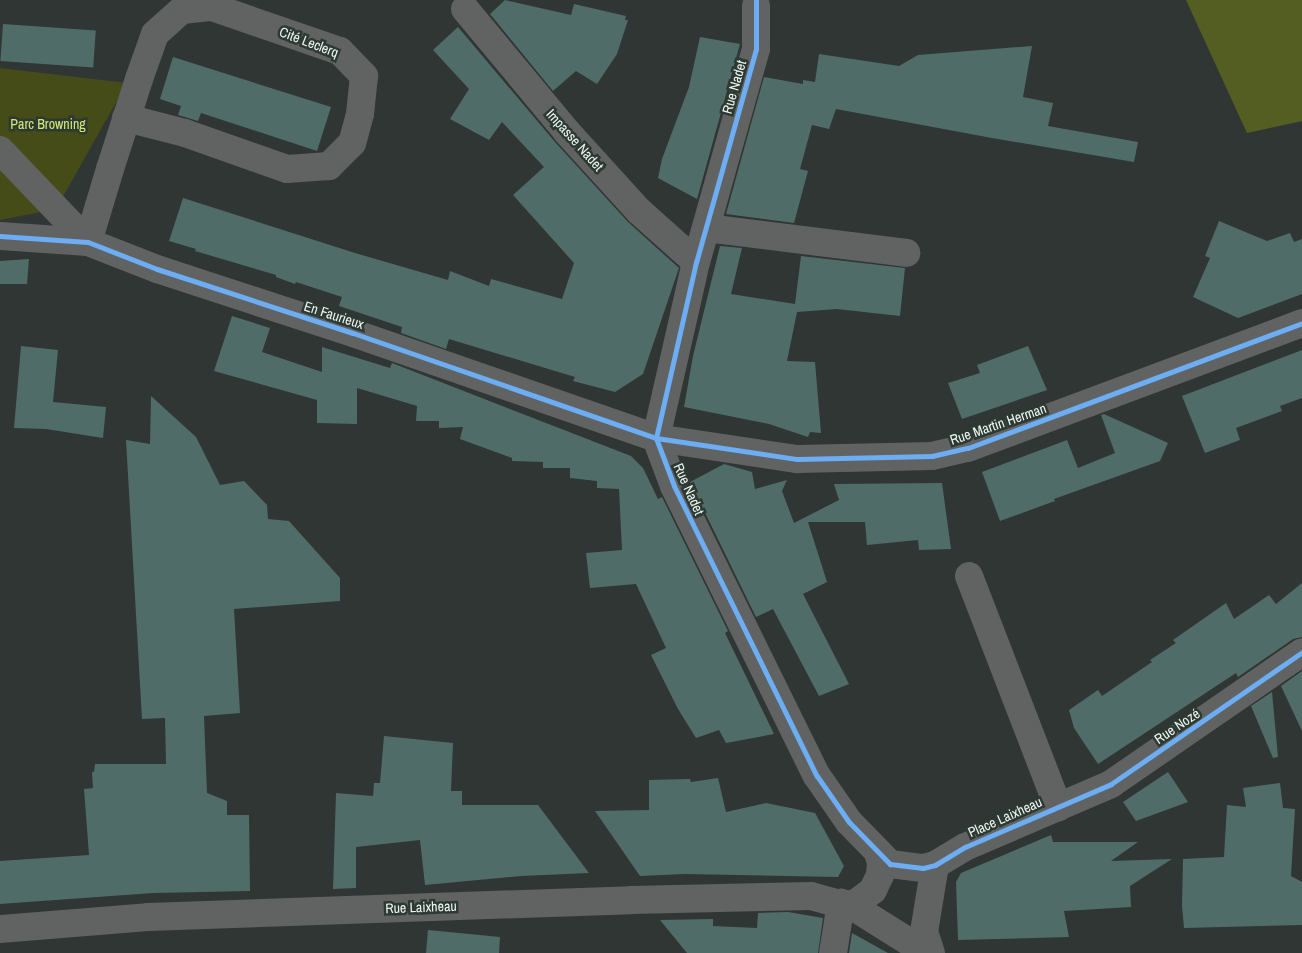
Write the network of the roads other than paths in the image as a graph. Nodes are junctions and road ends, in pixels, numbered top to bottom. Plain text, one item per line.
1 (756, 6) dead end
2 (465, 9) dead end
3 (126, 118) junction
4 (0, 150) edge
5 (706, 228) junction
6 (0, 236) edge
7 (88, 242) junction
8 (906, 253) dead end
9 (696, 262) junction
10 (1302, 323) edge
11 (656, 438) junction
12 (969, 576) dead end
13 (1302, 652) edge
14 (1058, 806) junction
15 (879, 856) junction
16 (935, 865) junction
17 (844, 904) junction
18 (0, 929) edge
19 (833, 953) edge
20 (926, 953) edge
21 (932, 953) edge

1 - 5 street, Rue Nadet
2 - 9 street, Impasse Nadet
3 - 3 street, Cité Leclerq
3 - 7 street, Cité Leclerq
4 - 7 street
5 - 8 street
5 - 9 street, Rue Nadet
6 - 7 street, En Faurieux
7 - 11 street, En Faurieux
9 - 11 street, Rue Nadet
10 - 11 street, Rue Martin Herman
11 - 15 street, Rue Nadet
12 - 14 street
13 - 14 street, Rue Nozé
14 - 16 street, Place Laixheau
15 - 16 street, Place Laixheau
15 - 17 street
16 - 21 street
17 - 18 street, Rue Laixheau
17 - 19 street
17 - 20 street

